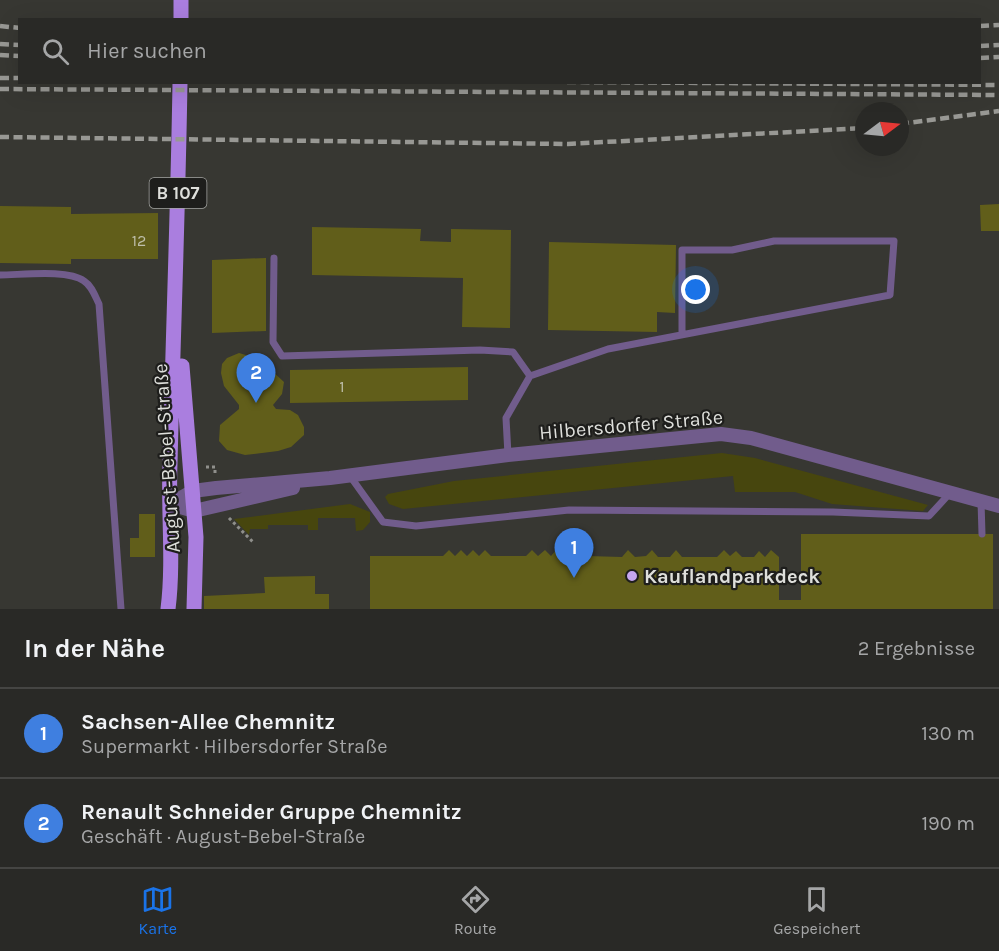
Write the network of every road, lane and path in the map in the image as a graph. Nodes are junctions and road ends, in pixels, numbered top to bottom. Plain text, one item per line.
1 (181, 0) edge
2 (181, 18) edge
3 (180, 84) edge
4 (274, 258) dead end
5 (0, 274) edge
6 (176, 303) junction
7 (682, 333) junction
8 (530, 376) junction
9 (508, 455) junction
10 (350, 476) junction
11 (330, 478) junction
12 (193, 491) junction
13 (951, 492) junction
14 (981, 501) junction
15 (170, 504) junction
16 (999, 506) edge
17 (194, 511) junction
18 (982, 534) dead end
19 (122, 609) edge
20 (168, 609) edge
21 (194, 609) edge

1 - 2 main road
3 - 6 main road, August-Bebel-Straße / B 107
4 - 8 lane
5 - 19 lane
6 - 12 main road, August-Bebel-Straße / B 107
6 - 15 main road, August-Bebel-Straße / B 107
7 - 7 lane
7 - 8 lane
8 - 9 lane
9 - 10 street, Hilbersdorfer Straße
9 - 13 street, Hilbersdorfer Straße
10 - 11 street, Hilbersdorfer Straße
10 - 13 lane
11 - 12 street, Hilbersdorfer Straße
11 - 17 street, Hilbersdorfer Straße
12 - 15 street, Hilbersdorfer Straße
12 - 17 main road, August-Bebel-Straße / B 107
13 - 14 street, Hilbersdorfer Straße
14 - 16 street, Hilbersdorfer Straße
14 - 18 lane
15 - 17 street, Hilbersdorfer Straße
15 - 20 main road, August-Bebel-Straße / B 107
17 - 21 main road, August-Bebel-Straße / B 107

